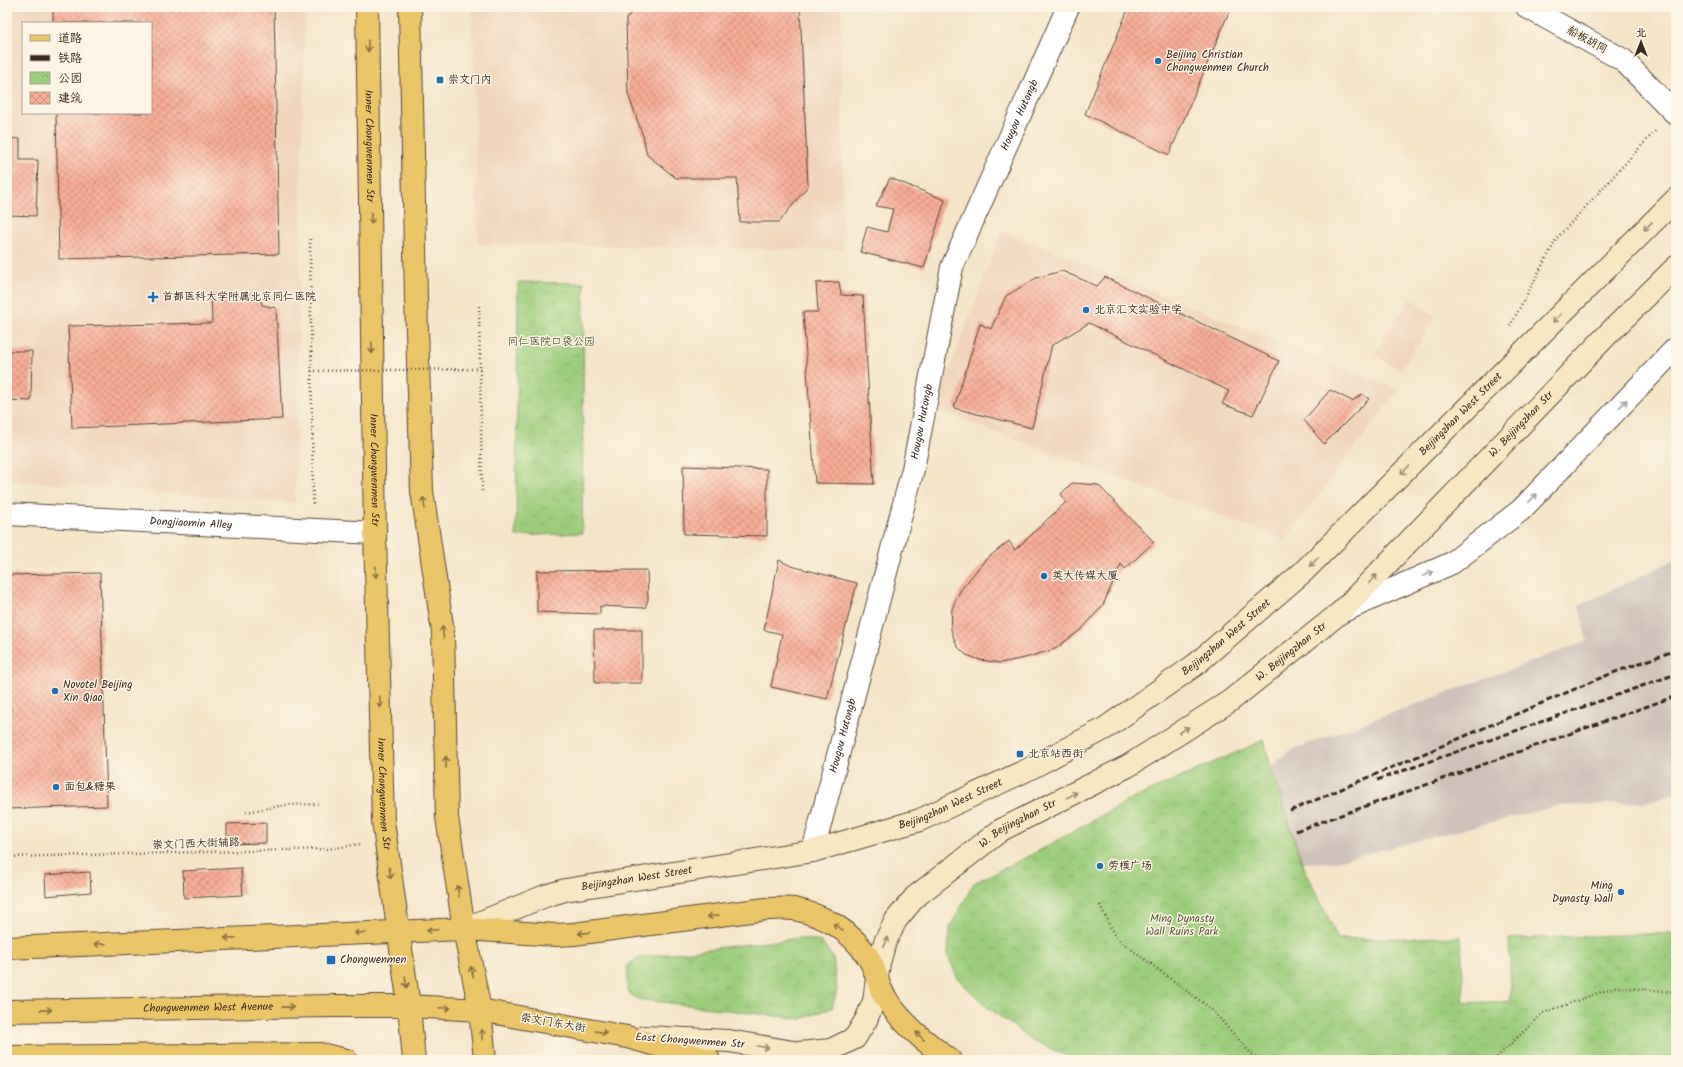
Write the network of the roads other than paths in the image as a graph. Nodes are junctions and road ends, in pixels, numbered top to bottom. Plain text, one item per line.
1 (367, 7) edge
2 (410, 7) edge
3 (1068, 7) edge
4 (1527, 7) edge
5 (1675, 112) edge
6 (1676, 199) edge
7 (1676, 267) edge
8 (1676, 348) edge
9 (7, 514) edge
10 (375, 533) junction
11 (1341, 612) junction
12 (813, 851) junction
13 (464, 929) junction
14 (399, 931) junction
15 (7, 948) edge
16 (877, 980) junction
17 (409, 1006) junction
18 (480, 1010) junction
19 (7, 1011) edge
20 (627, 1037) junction
21 (7, 1057) edge
22 (346, 1060) edge
23 (414, 1060) edge
24 (485, 1060) edge
25 (709, 1060) edge
26 (950, 1060) edge

1 -> 10 main road, Inner Chongwenmen Str
13 -> 2 main road
3 - 12 street, Hougou Hutongb
4 - 5 street, 船板胡同
6 -> 12 main road, Beijingzhan West Street
11 -> 7 main road, W. Beijingzhan Str
11 -> 8 street
9 - 10 street, Dongjiaomin Alley
10 -> 14 main road, Inner Chongwenmen Str
16 -> 11 main road, W. Beijingzhan Str
12 - 13 main road, Beijingzhan West Street
13 -> 14 main road
16 -> 13 main road
18 -> 13 main road
14 -> 15 main road
14 -> 17 main road, Inner Chongwenmen Str
20 -> 16 main road, East Chongwenmen Str
26 -> 16 main road
17 -> 18 main road, Chongwenmen West Avenue
19 -> 17 main road, Chongwenmen West Avenue
17 - 23 main road, Inner Chongwenmen Str
18 -> 20 main road, 崇文门东大街
24 -> 18 main road
20 - 25 main road, 崇文门东大街
21 - 22 main road

